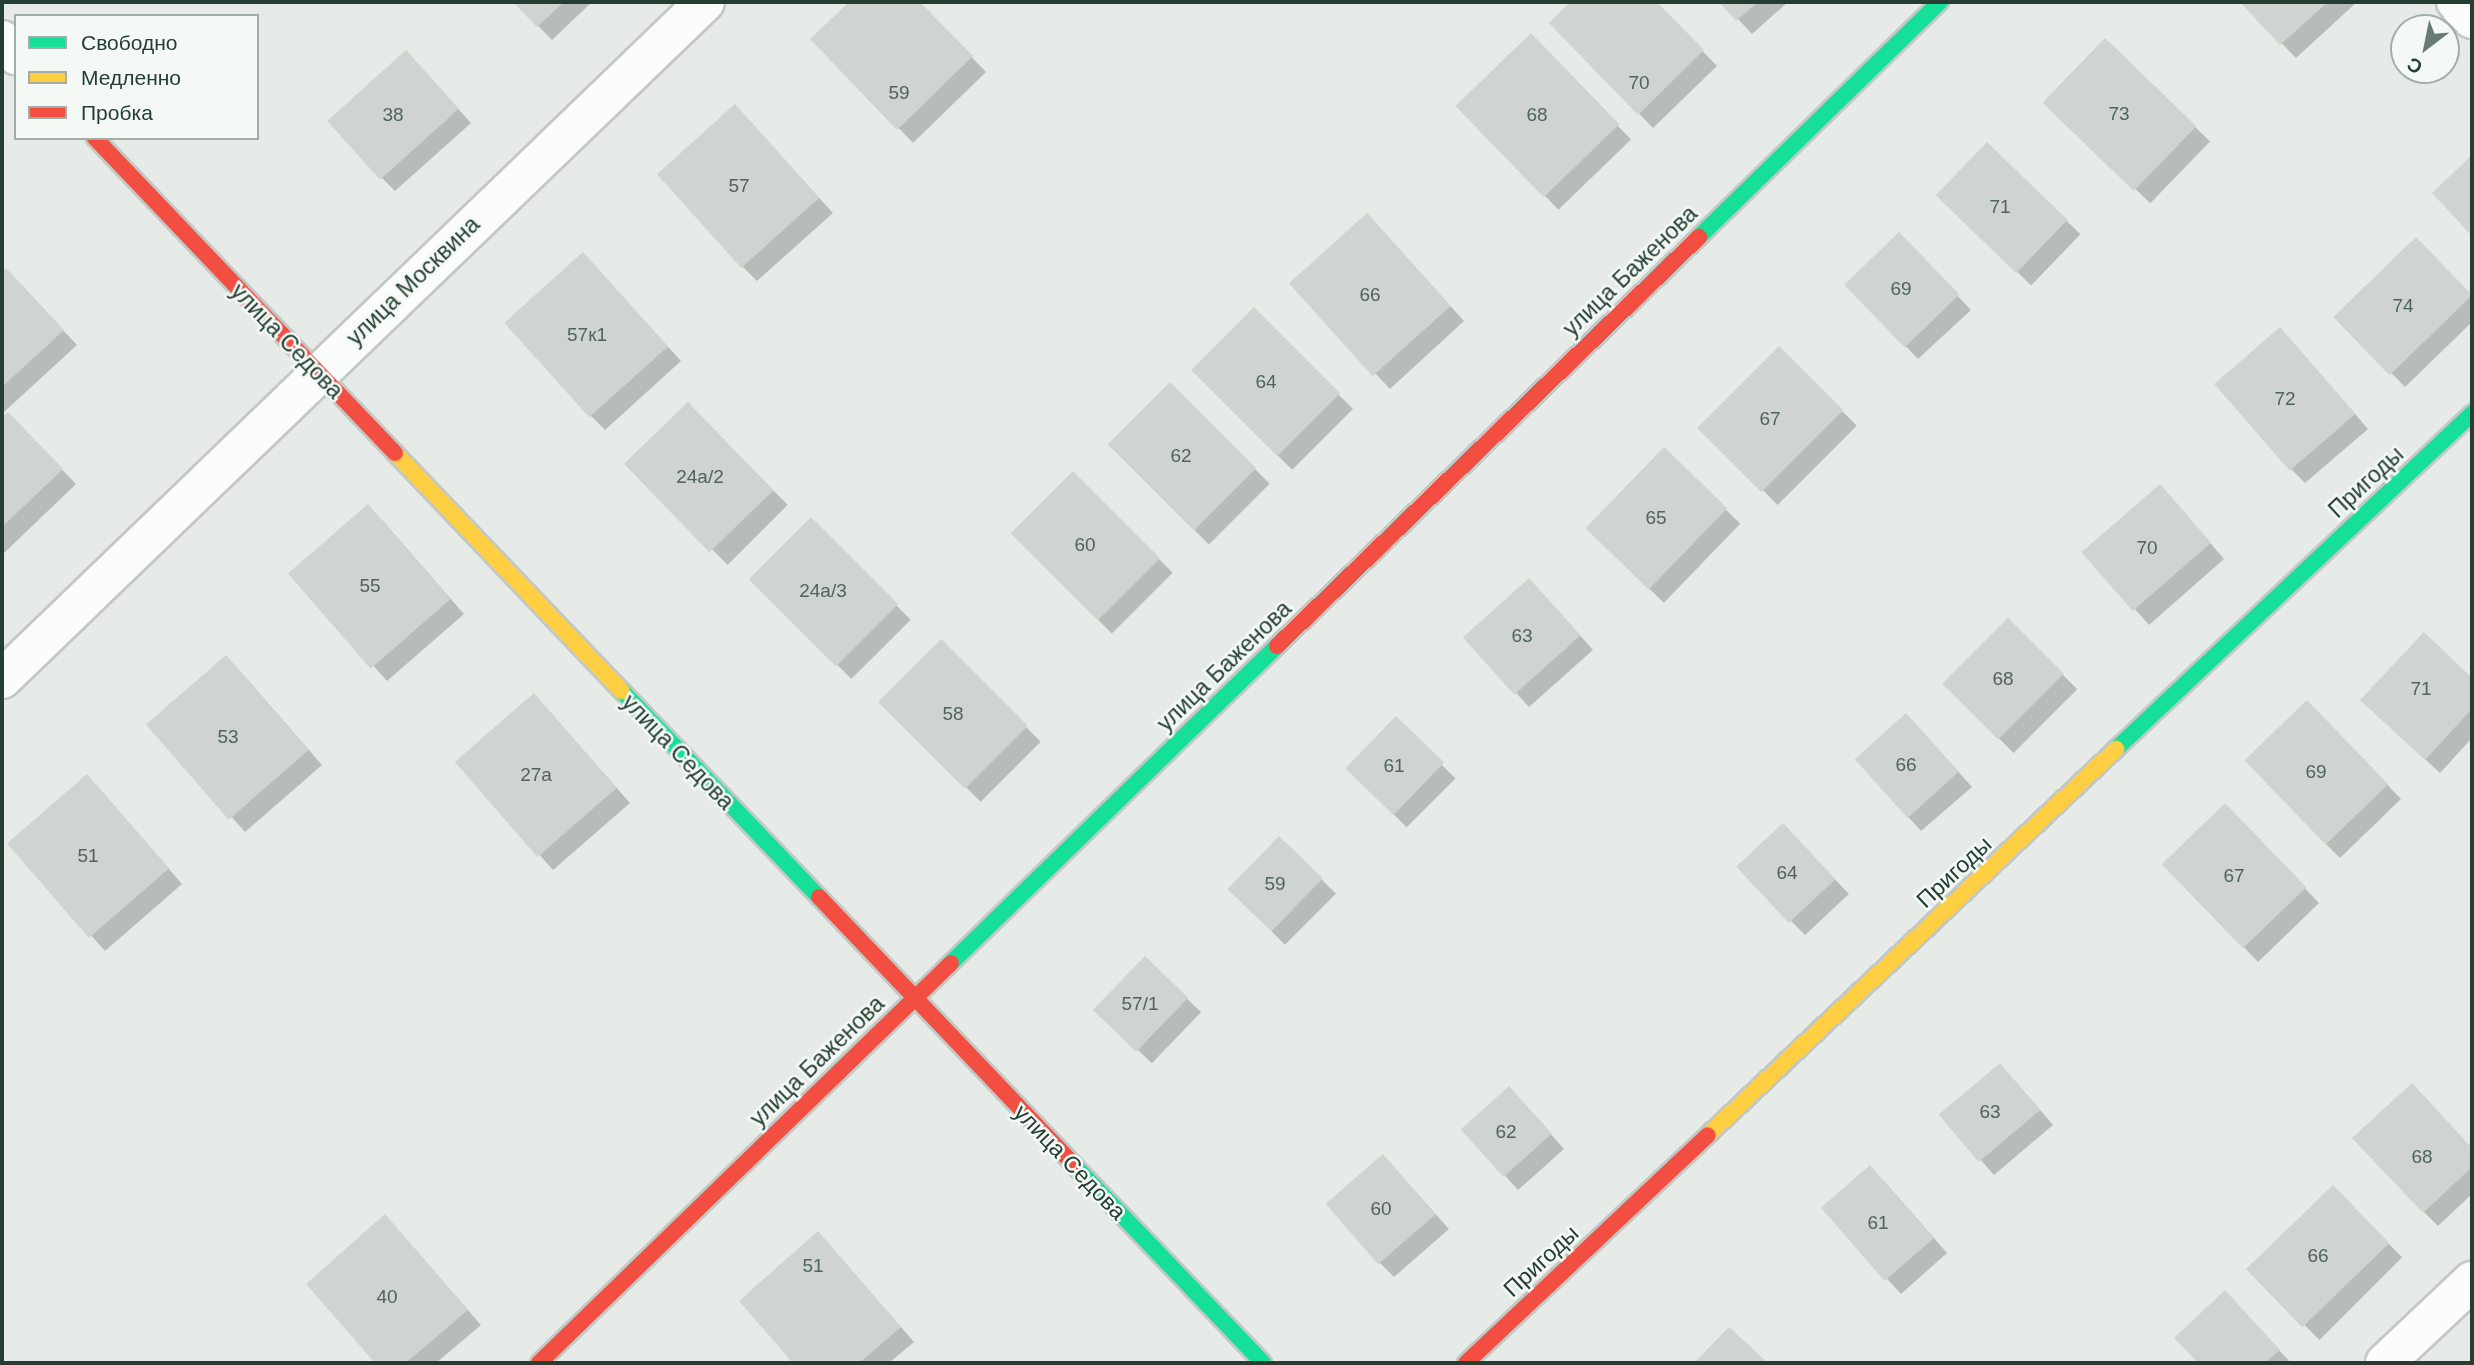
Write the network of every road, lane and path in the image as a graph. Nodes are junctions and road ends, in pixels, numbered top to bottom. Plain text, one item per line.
1 (705, 2) edge
2 (1940, 2) edge
3 (2456, 2) edge
4 (2472, 19) edge
5 (2, 40) edge
6 (14, 53) edge
7 (97, 140) edge
8 (317, 373) junction
9 (2472, 413) edge
10 (2, 679) edge
11 (914, 999) junction
12 (2472, 1282) edge
13 (539, 1363) edge
14 (1263, 1363) edge
15 (1466, 1363) edge
16 (2385, 1363) edge

1 - 8 street, улица Москвина
2 - 11 street, улица Баженова
3 - 4 street
5 - 6 street
7 - 8 street, улица Седова
8 - 10 street, улица Москвина
8 - 11 street, улица Седова
9 - 15 street, Пригоды
11 - 13 street, улица Баженова
11 - 14 street, улица Седова
12 - 16 street

